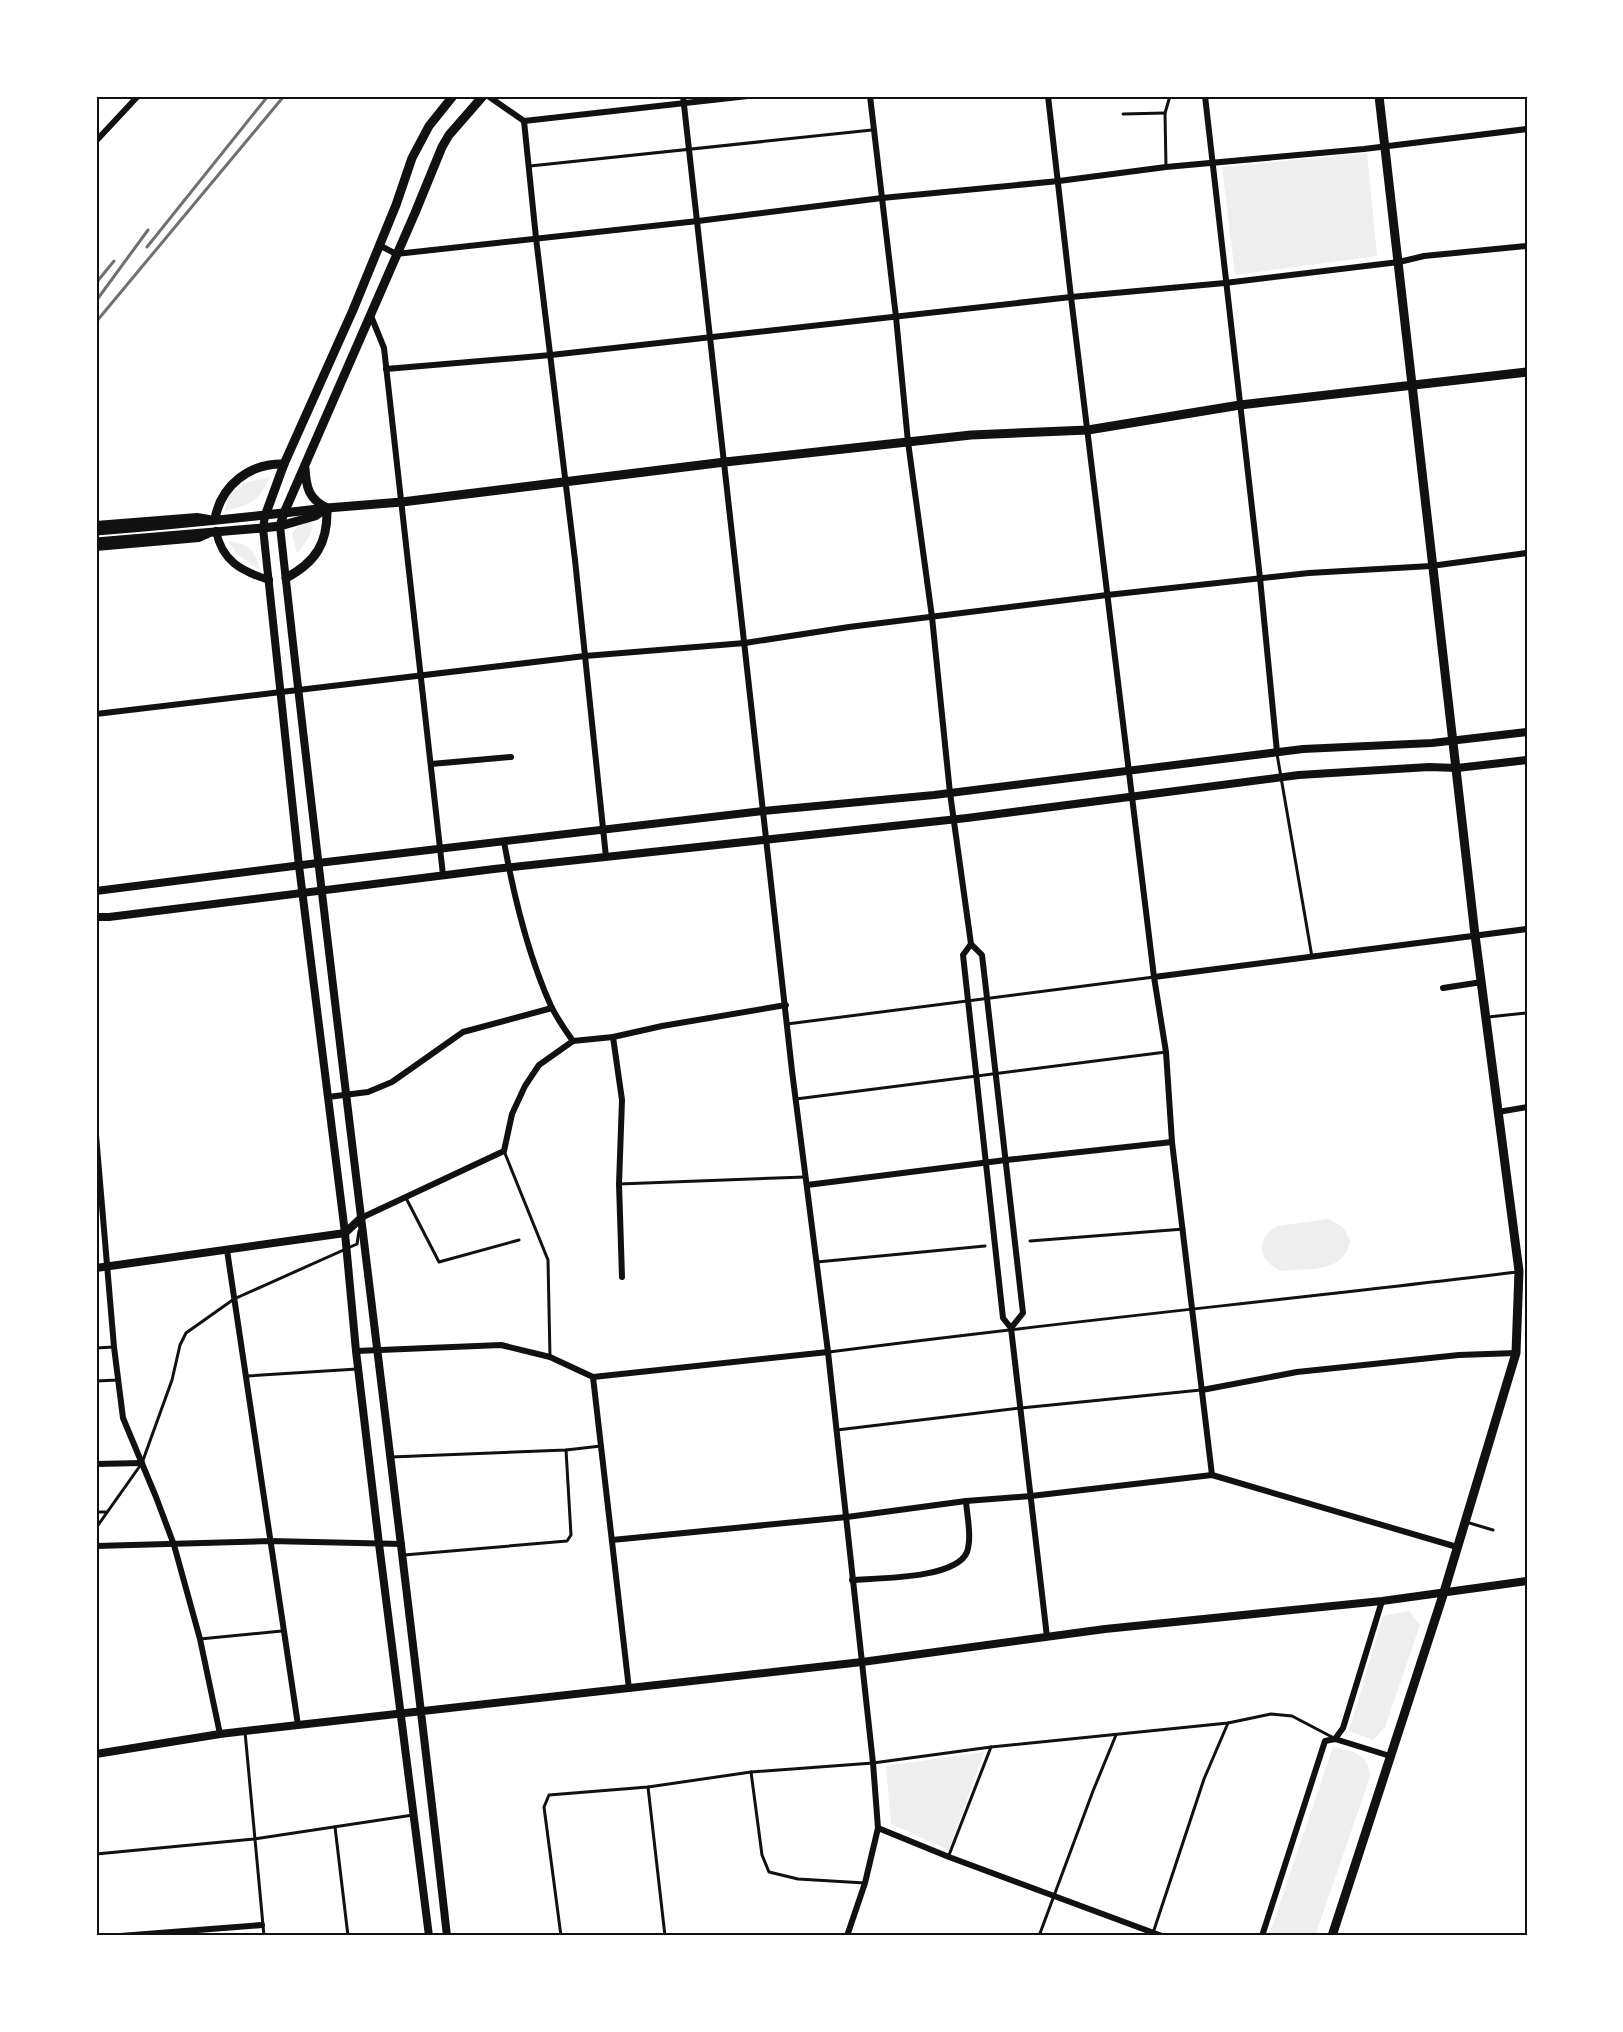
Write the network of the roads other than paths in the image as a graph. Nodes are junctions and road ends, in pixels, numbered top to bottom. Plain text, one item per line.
1 (138, 96) edge
2 (453, 96) edge
3 (483, 96) edge
4 (488, 96) edge
5 (748, 96) edge
6 (870, 96) edge
7 (1048, 96) edge
8 (1170, 96) edge
9 (1204, 96) edge
10 (1379, 96) edge
11 (684, 100) edge
12 (1166, 112) junction
13 (1123, 114) dead end
14 (524, 121) junction
15 (874, 129) junction
16 (1527, 129) edge
17 (96, 141) edge
18 (1384, 146) junction
19 (690, 148) junction
20 (1212, 164) junction
21 (528, 167) junction
22 (1166, 167) junction
23 (1059, 181) junction
24 (882, 198) junction
25 (698, 221) junction
26 (536, 238) junction
27 (379, 245) junction
28 (1527, 246) edge
29 (396, 254) junction
30 (1399, 262) junction
31 (1225, 283) junction
32 (1071, 297) junction
33 (355, 304) junction
34 (371, 316) junction
35 (896, 317) junction
36 (710, 338) junction
37 (551, 356) junction
38 (386, 369) junction
39 (1527, 372) edge
40 (1413, 386) junction
41 (1240, 405) junction
42 (1088, 429) junction
43 (908, 442) junction
44 (725, 462) junction
45 (284, 464) junction
46 (305, 465) junction
47 (565, 483) junction
48 (402, 502) junction
49 (327, 508) junction
50 (284, 513) junction
51 (265, 516) junction
52 (195, 519) junction
53 (215, 519) junction
54 (96, 524) edge
55 (280, 526) junction
56 (263, 528) junction
57 (96, 531) edge
58 (216, 531) junction
59 (196, 536) junction
60 (96, 542) edge
61 (96, 548) edge
62 (1527, 552) edge
63 (1431, 566) junction
64 (286, 578) junction
65 (1260, 578) junction
66 (269, 580) junction
67 (1107, 595) junction
68 (932, 617) junction
69 (745, 643) junction
70 (585, 656) junction
71 (421, 675) junction
72 (298, 690) junction
73 (282, 692) junction
74 (96, 714) edge
75 (1527, 732) edge
76 (1454, 740) junction
77 (1277, 752) junction
78 (511, 757) dead end
79 (1527, 760) edge
80 (431, 764) junction
81 (1457, 768) junction
82 (1129, 770) junction
83 (1281, 777) junction
84 (950, 793) junction
85 (1132, 797) junction
86 (763, 812) junction
87 (955, 819) junction
88 (603, 830) junction
89 (766, 840) junction
90 (504, 842) junction
91 (441, 849) junction
92 (606, 857) junction
93 (318, 863) junction
94 (299, 866) junction
95 (509, 868) junction
96 (443, 875) junction
97 (96, 891) edge
98 (322, 891) junction
99 (302, 892) junction
100 (96, 917) edge
101 (1527, 929) edge
102 (1475, 935) junction
103 (971, 944) junction
104 (1312, 957) junction
105 (1154, 977) junction
106 (1482, 981) junction
107 (1443, 988) dead end
108 (987, 998) junction
109 (968, 1001) junction
110 (786, 1005) junction
111 (552, 1008) junction
112 (1527, 1014) edge
113 (1486, 1017) junction
114 (787, 1024) junction
115 (614, 1037) junction
116 (573, 1041) junction
117 (1166, 1052) junction
118 (996, 1073) junction
119 (976, 1075) junction
120 (346, 1096) junction
121 (328, 1097) junction
122 (796, 1099) junction
123 (1527, 1107) edge
124 (1498, 1112) junction
125 (96, 1135) edge
126 (1172, 1142) junction
127 (504, 1151) junction
128 (1006, 1160) junction
129 (986, 1162) junction
130 (805, 1177) junction
131 (619, 1184) junction
132 (807, 1185) junction
133 (405, 1197) junction
134 (361, 1218) junction
135 (1184, 1229) junction
136 (345, 1233) junction
137 (519, 1240) dead end
138 (1030, 1240) dead end
139 (985, 1246) dead end
140 (347, 1248) junction
141 (227, 1250) junction
142 (817, 1262) junction
143 (106, 1267) junction
144 (96, 1268) edge
145 (1523, 1271) edge
146 (622, 1277) dead end
147 (234, 1299) junction
148 (1193, 1310) junction
149 (1011, 1328) junction
150 (114, 1347) junction
151 (96, 1348) edge
152 (377, 1349) junction
153 (356, 1351) junction
154 (828, 1352) junction
155 (1516, 1353) junction
156 (550, 1356) junction
157 (359, 1369) junction
158 (245, 1376) junction
159 (593, 1377) junction
160 (118, 1380) junction
161 (96, 1382) edge
162 (1202, 1390) junction
163 (1021, 1408) junction
164 (836, 1430) junction
165 (601, 1446) junction
166 (566, 1450) junction
167 (391, 1457) junction
168 (142, 1463) junction
169 (96, 1464) edge
170 (1212, 1475) junction
171 (1031, 1496) junction
172 (966, 1500) junction
173 (96, 1512) edge
174 (107, 1512) junction
175 (847, 1517) junction
176 (1465, 1522) junction
177 (96, 1527) edge
178 (1493, 1530) dead end
179 (612, 1540) junction
180 (270, 1541) junction
181 (378, 1544) junction
182 (402, 1544) junction
183 (174, 1545) junction
184 (96, 1546) edge
185 (1457, 1547) junction
186 (403, 1555) junction
187 (852, 1580) junction
188 (1527, 1581) edge
189 (1444, 1592) junction
190 (1382, 1600) junction
191 (283, 1631) junction
192 (1047, 1637) junction
193 (200, 1639) junction
194 (862, 1662) junction
195 (629, 1689) junction
196 (420, 1711) junction
197 (401, 1713) junction
198 (1228, 1723) junction
199 (298, 1725) junction
200 (245, 1732) junction
201 (220, 1734) junction
202 (1116, 1735) junction
203 (1335, 1739) junction
204 (991, 1747) junction
205 (96, 1754) edge
206 (1390, 1756) junction
207 (873, 1763) junction
208 (752, 1772) junction
209 (648, 1787) junction
210 (414, 1815) junction
211 (335, 1827) junction
212 (878, 1828) junction
213 (254, 1839) junction
214 (96, 1854) edge
215 (949, 1857) junction
216 (866, 1883) junction
217 (1055, 1895) junction
218 (262, 1925) junction
219 (1152, 1934) edge
220 (120, 1936) edge
221 (264, 1936) edge
222 (348, 1936) edge
223 (429, 1936) edge
224 (447, 1936) edge
225 (561, 1936) edge
226 (665, 1936) edge
227 (847, 1936) edge
228 (1039, 1936) edge
229 (1162, 1936) edge
230 (1262, 1936) edge
231 (1332, 1936) edge

1 - 17 street
2 - 27 main road
3 - 29 main road
4 - 14 street
5 - 11 street
6 - 15 street
7 - 23 street
8 - 12 lane
9 - 20 street
10 - 18 main road
11 - 14 street
11 - 19 street
12 - 13 lane
12 - 22 lane
14 - 21 street
15 - 19 lane
15 - 24 street
16 - 18 street
18 - 20 street
18 - 30 main road
19 - 21 lane
19 - 25 street
20 - 22 street
20 - 31 street
21 - 26 street
22 - 23 street
23 - 24 street
23 - 32 street
24 - 25 street
24 - 35 street
25 - 26 street
25 - 36 street
26 - 29 street
26 - 37 street
27 - 29 street
27 - 33 main road
28 - 30 street
29 - 34 main road
30 - 31 street
30 - 40 main road
31 - 32 street
31 - 41 street
32 - 35 street
32 - 42 street
33 - 34 main road
33 - 45 main road
34 - 38 street
34 - 46 main road
35 - 36 street
35 - 43 street
36 - 37 street
36 - 44 street
37 - 38 street
37 - 47 street
38 - 48 street
39 - 40 main road
40 - 41 main road
40 - 63 main road
41 - 42 main road
41 - 65 street
42 - 43 main road
42 - 67 street
43 - 44 main road
43 - 68 street
44 - 47 main road
44 - 69 street
45 - 51 main road
45 - 53 main road
46 - 49 main road
46 - 50 main road
47 - 48 main road
47 - 70 street
48 - 49 main road
48 - 71 street
49 - 50 main road
49 - 55 main road
49 - 64 main road
50 - 51 main road
50 - 55 main road
51 - 53 main road
51 - 56 street
52 - 53 main road
52 - 54 street
52 - 57 main road
55 - 56 main road
55 - 64 street
56 - 58 main road
56 - 66 street
58 - 59 main road
58 - 66 street
59 - 60 main road
59 - 61 street
62 - 63 street
63 - 65 street
63 - 76 main road
64 - 72 street
65 - 67 street
65 - 77 street
66 - 73 street
67 - 68 street
67 - 82 street
68 - 69 street
68 - 84 street
69 - 70 street
69 - 86 street
70 - 71 street
70 - 88 street
71 - 72 street
71 - 80 street
72 - 73 street
72 - 93 street
73 - 74 street
73 - 94 street
75 - 76 street
76 - 77 street
76 - 81 main road
77 - 82 street
77 - 83 lane
78 - 80 street
79 - 81 street
80 - 91 street
81 - 83 street
81 - 102 main road
82 - 84 street
82 - 85 street
83 - 85 street
83 - 104 lane
84 - 86 street
84 - 87 street
85 - 87 street
85 - 105 street
86 - 88 street
86 - 89 street
87 - 89 street
87 - 103 street
88 - 90 street
88 - 92 street
89 - 92 street
89 - 110 street
90 - 91 street
90 - 95 street
91 - 93 street
91 - 96 street
92 - 95 street
93 - 94 street
93 - 98 street
94 - 97 street
94 - 99 street
95 - 96 street
95 - 111 street
96 - 98 street
98 - 99 street
98 - 120 street
99 - 100 street
99 - 121 street
101 - 102 street
102 - 104 street
102 - 106 main road
103 - 108 street
103 - 109 street
104 - 105 street
105 - 108 lane
105 - 117 street
106 - 107 street
106 - 113 main road
108 - 109 lane
108 - 118 street
109 - 114 lane
109 - 119 street
110 - 114 street
110 - 115 street
111 - 116 street
111 - 120 street
112 - 113 lane
113 - 124 main road
114 - 122 street
115 - 116 street
115 - 131 street
116 - 127 street
117 - 118 lane
117 - 126 street
118 - 119 lane
118 - 128 street
119 - 122 lane
119 - 129 street
120 - 121 street
120 - 134 street
121 - 136 street
122 - 130 street
123 - 124 street
124 - 145 main road
125 - 143 street
126 - 128 street
126 - 135 street
127 - 133 street
127 - 156 lane
128 - 129 street
128 - 149 street
129 - 132 street
129 - 149 street
130 - 131 lane
130 - 132 street
131 - 146 street
132 - 142 street
133 - 134 street
133 - 137 lane
134 - 136 street
134 - 140 lane
134 - 152 street
135 - 138 lane
135 - 148 street
136 - 140 street
136 - 141 street
139 - 142 lane
140 - 147 lane
140 - 153 street
141 - 143 street
141 - 147 street
142 - 154 street
143 - 144 street
143 - 150 street
145 - 148 lane
145 - 155 main road
147 - 158 street
147 - 168 lane
148 - 149 lane
148 - 162 street
149 - 154 lane
149 - 163 street
150 - 151 lane
150 - 160 street
152 - 153 street
152 - 156 street
152 - 167 street
153 - 157 street
154 - 159 street
154 - 164 street
155 - 162 street
155 - 176 main road
156 - 159 street
157 - 158 lane
157 - 181 street
158 - 180 street
159 - 165 street
160 - 161 lane
160 - 168 street
162 - 163 lane
162 - 170 street
163 - 164 lane
163 - 171 street
164 - 175 street
165 - 166 lane
165 - 179 street
166 - 167 lane
166 - 186 lane
167 - 182 street
168 - 169 street
168 - 174 lane
168 - 183 street
170 - 171 street
170 - 185 street
171 - 172 street
171 - 192 street
172 - 175 street
172 - 187 street
173 - 174 lane
174 - 177 lane
175 - 179 street
175 - 187 street
176 - 178 lane
176 - 185 main road
179 - 195 street
180 - 181 street
180 - 183 street
180 - 191 street
181 - 182 street
181 - 197 street
182 - 186 street
183 - 184 street
183 - 193 street
185 - 189 main road
186 - 196 street
187 - 194 street
188 - 189 street
189 - 190 street
189 - 206 main road
190 - 192 street
190 - 203 street
191 - 193 lane
191 - 199 street
192 - 194 street
193 - 201 street
194 - 195 street
194 - 207 street
195 - 196 street
196 - 197 street
196 - 224 street
197 - 199 street
197 - 210 street
198 - 202 lane
198 - 203 lane
198 - 219 lane
199 - 200 street
200 - 201 street
200 - 213 lane
201 - 205 street
202 - 204 lane
202 - 217 lane
203 - 206 street
203 - 230 street
204 - 207 lane
204 - 215 lane
206 - 231 main road
207 - 208 lane
207 - 212 street
208 - 209 lane
208 - 216 lane
209 - 225 lane
209 - 226 lane
210 - 211 lane
210 - 223 street
211 - 213 lane
211 - 222 lane
212 - 215 street
212 - 216 street
213 - 214 lane
213 - 218 lane
215 - 217 street
216 - 227 street
217 - 219 street
217 - 228 lane
218 - 220 street
218 - 221 lane
219 - 229 street

